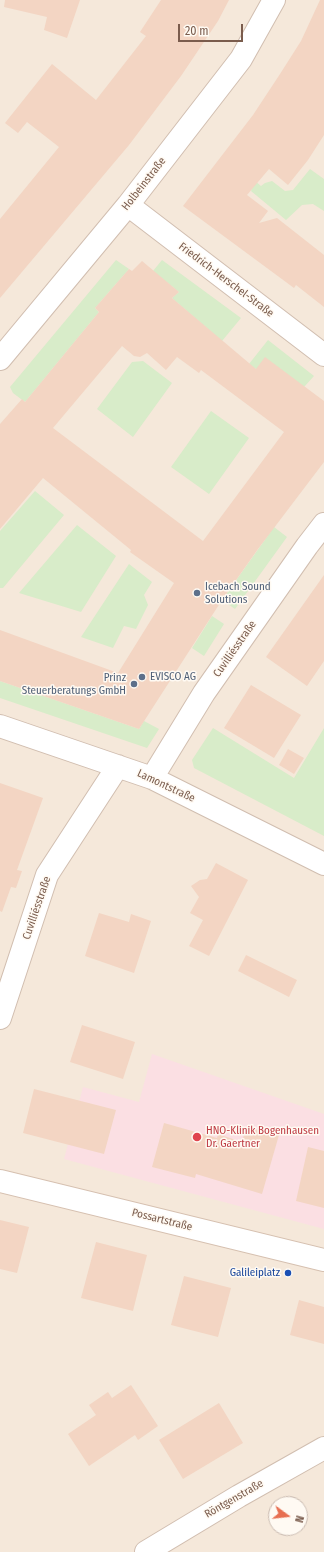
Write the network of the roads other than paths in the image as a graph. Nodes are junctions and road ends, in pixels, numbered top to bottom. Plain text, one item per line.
1 (274, 0) edge
2 (128, 205) junction
3 (324, 355) edge
4 (0, 359) edge
5 (324, 524) edge
6 (0, 726) edge
7 (118, 766) junction
8 (152, 778) junction
9 (324, 864) edge
10 (0, 1018) edge
11 (0, 1180) edge
12 (324, 1260) edge
13 (324, 1448) edge
14 (146, 1552) edge

1 - 2 street, Holbeinstraße
2 - 3 street, Friedrich-Herschel-Straße
2 - 4 street, Holbeinstraße
5 - 8 street, Cuvilliésstraße
6 - 7 street, Lamontstraße
7 - 8 street, Lamontstraße
7 - 10 street, Cuvilliésstraße
8 - 9 street, Lamontstraße
11 - 12 street, Possartstraße
13 - 14 street, Röntgenstraße

